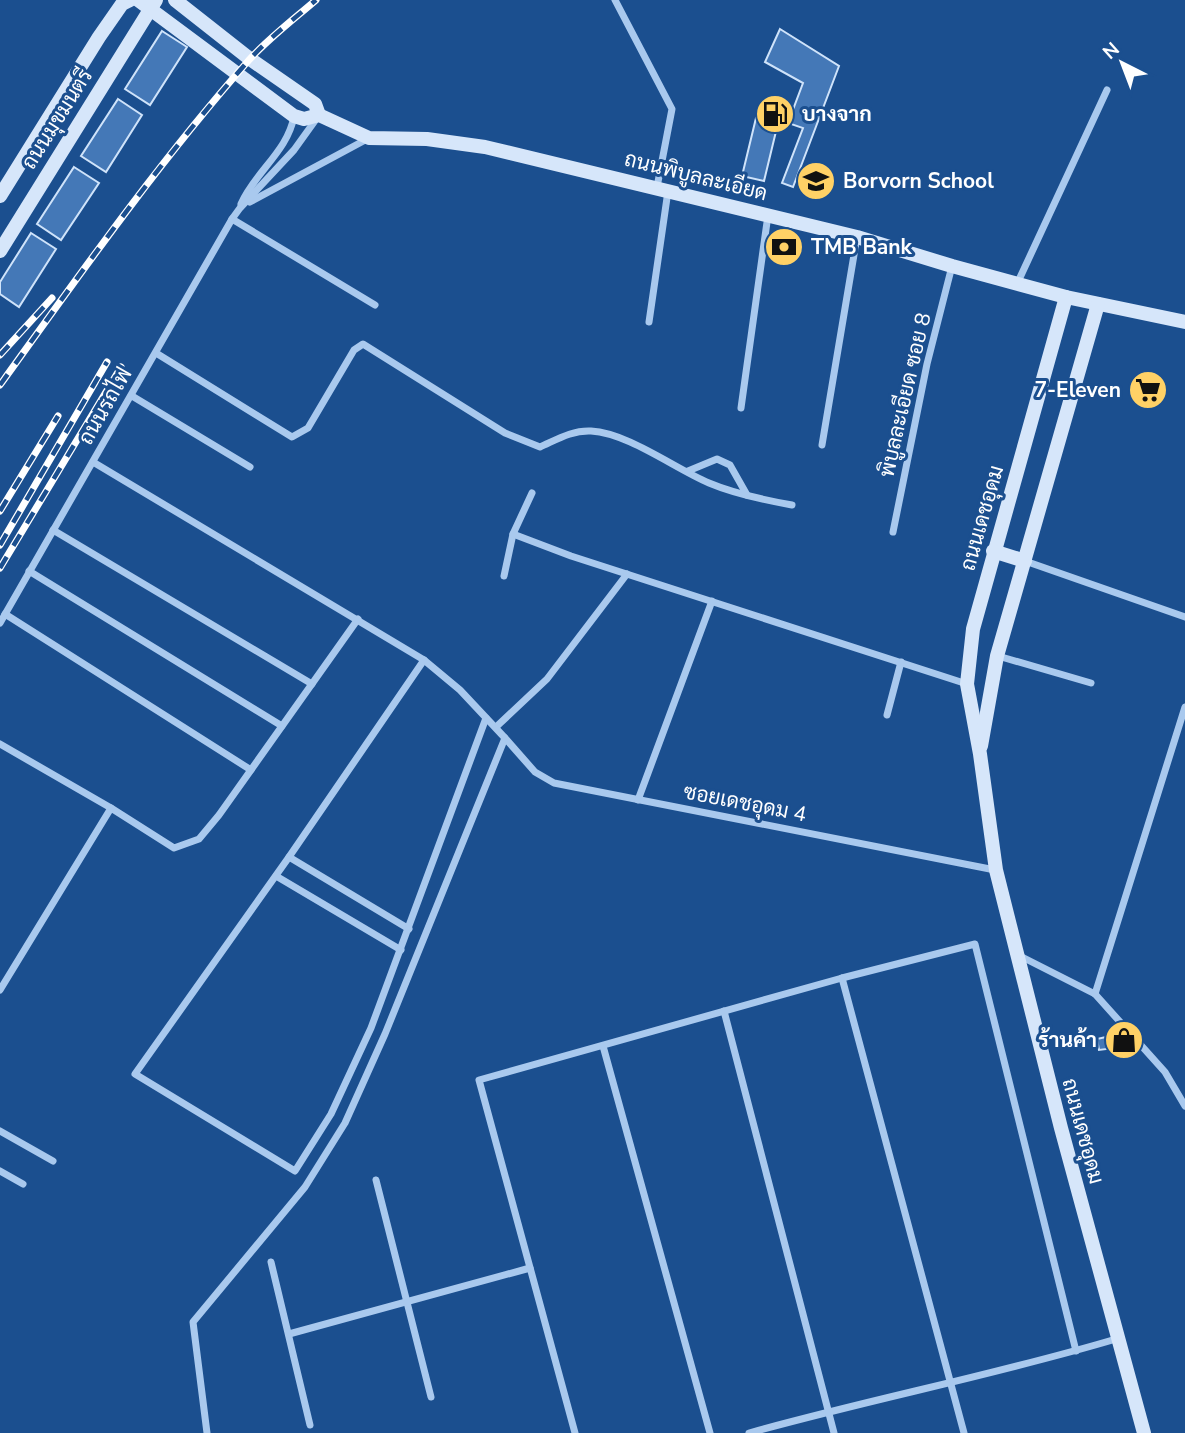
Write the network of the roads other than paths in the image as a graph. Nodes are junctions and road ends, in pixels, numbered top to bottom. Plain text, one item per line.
1 (130, 0) edge
2 (176, 0) edge
3 (615, 0) edge
4 (148, 3) edge
5 (1107, 90) dead end
6 (319, 115) junction
7 (294, 116) junction
8 (369, 138) junction
9 (663, 189) junction
10 (0, 196) edge
11 (240, 208) junction
12 (768, 214) junction
13 (232, 219) junction
14 (857, 237) junction
15 (0, 251) edge
16 (952, 267) junction
17 (1017, 284) junction
18 (1066, 297) junction
19 (1098, 304) junction
20 (375, 305) dead end
21 (649, 322) dead end
22 (1185, 322) edge
23 (156, 353) junction
24 (132, 396) junction
25 (741, 408) dead end
26 (822, 445) dead end
27 (93, 462) junction
28 (250, 467) dead end
29 (688, 471) junction
30 (532, 493) dead end
31 (747, 495) junction
32 (792, 505) dead end
33 (53, 530) junction
34 (893, 531) dead end
35 (513, 534) junction
36 (993, 551) junction
37 (1025, 561) junction
38 (29, 571) junction
39 (627, 574) junction
40 (503, 576) dead end
41 (712, 601) junction
42 (5, 614) junction
43 (1185, 617) edge
44 (358, 619) junction
45 (0, 623) edge
46 (997, 656) junction
47 (424, 660) junction
48 (901, 662) junction
49 (1091, 683) dead end
50 (312, 684) junction
51 (967, 684) junction
52 (1185, 707) edge
53 (887, 715) dead end
54 (486, 718) junction
55 (282, 726) junction
56 (496, 727) junction
57 (505, 738) junction
58 (0, 744) edge
59 (980, 754) junction
60 (251, 770) junction
61 (638, 800) junction
62 (111, 808) junction
63 (289, 857) junction
64 (996, 870) junction
65 (276, 876) junction
66 (409, 929) junction
67 (401, 950) junction
68 (1016, 954) junction
69 (842, 978) junction
70 (0, 990) edge
71 (1095, 994) junction
72 (724, 1011) junction
73 (603, 1046) junction
74 (1185, 1106) edge
75 (0, 1130) edge
76 (53, 1161) dead end
77 (0, 1171) edge
78 (376, 1180) dead end
79 (23, 1184) dead end
80 (271, 1262) dead end
81 (530, 1268) junction
82 (406, 1303) junction
83 (289, 1334) junction
84 (1116, 1339) junction
85 (1076, 1351) junction
86 (951, 1381) junction
87 (431, 1397) dead end
88 (828, 1411) junction
89 (310, 1425) dead end
90 (207, 1433) edge
91 (576, 1433) edge
92 (710, 1433) edge
93 (749, 1433) edge
94 (834, 1433) edge
95 (964, 1433) edge
96 (1144, 1433) edge

1 - 10 main road, ถนนมุขมนตรี
2 - 6 main road, ถนนพิบูลละเอียด
3 - 9 street
4 - 7 main road
4 - 15 main road, ถนนมุขมนตรี
5 - 17 street
6 - 7 main road, ถนนพิบูลละเอียด
6 - 8 main road, ถนนพิบูลละเอียด
6 - 11 street, ถนนรถไฟ
7 - 11 street, ถนนรถไฟ
8 - 9 main road, ถนนพิบูลละเอียด
8 - 11 street, ถนนรถไฟ
9 - 12 main road, ถนนพิบูลละเอียด
9 - 21 street
11 - 13 street, ถนนรถไฟ
12 - 14 main road, ถนนพิบูลละเอียด
12 - 25 street
13 - 20 street
13 - 23 street, ถนนรถไฟ
14 - 16 main road, ถนนพิบูลละเอียด
14 - 26 street
16 - 17 main road, ถนนพิบูลละเอียด
16 - 34 street, พิบูลละเอียด ซอย 8
17 - 18 main road, ถนนพิบูลละเอียด
18 - 19 main road, ถนนพิบูลละเอียด
18 - 36 main road, ถนนเดชอุดม
19 - 22 main road, ถนนพิบูลละเอียด
19 - 37 main road, ถนนเดชอุดม
23 - 24 street, ถนนรถไฟ
23 - 29 street
24 - 27 street, ถนนรถไฟ
24 - 28 street
27 - 33 street, ถนนรถไฟ
27 - 44 street, ซอยเดชอุดม 4
29 - 31 street
29 - 31 street
30 - 35 street
31 - 32 street
33 - 38 street, ถนนรถไฟ
33 - 50 street
35 - 39 street
35 - 40 street
36 - 37 main road
36 - 51 main road, ถนนเดชอุดม
37 - 43 street
37 - 46 main road, ถนนเดชอุดม
38 - 42 street, ถนนรถไฟ
38 - 55 street
39 - 41 street
39 - 56 street
41 - 48 street
41 - 61 street
42 - 45 street, ถนนรถไฟ
42 - 60 street
44 - 47 street, ซอยเดชอุดม 4
44 - 50 street
46 - 49 street
46 - 59 main road, ถนนเดชอุดม
47 - 54 street, ซอยเดชอุดม 4
47 - 63 street
48 - 51 street
48 - 53 street
50 - 55 street
51 - 59 main road, ถนนเดชอุดม
52 - 71 street
54 - 56 street, ซอยเดชอุดม 4
54 - 66 street
55 - 60 street
56 - 57 street, ซอยเดชอุดม 4
57 - 61 street, ซอยเดชอุดม 4
57 - 90 street
58 - 62 street
59 - 64 main road, ถนนเดชอุดม
60 - 62 street
61 - 64 street, ซอยเดชอุดม 4
62 - 70 street
63 - 65 street
63 - 66 street
64 - 68 main road, ถนนเดชอุดม
65 - 67 street
65 - 67 street
66 - 67 street
68 - 71 street
68 - 84 main road, ถนนเดชอุดม
69 - 72 street
69 - 85 street
69 - 86 street
71 - 74 street
72 - 73 street
72 - 88 street
73 - 81 street
73 - 92 street
75 - 76 street
77 - 79 street
78 - 82 street
80 - 83 street
81 - 82 street
81 - 91 street
82 - 83 street
82 - 87 street
83 - 89 street
84 - 85 street
84 - 96 main road, ถนนเดชอุดม
85 - 86 street
86 - 88 street
86 - 95 street
88 - 93 street
88 - 94 street

